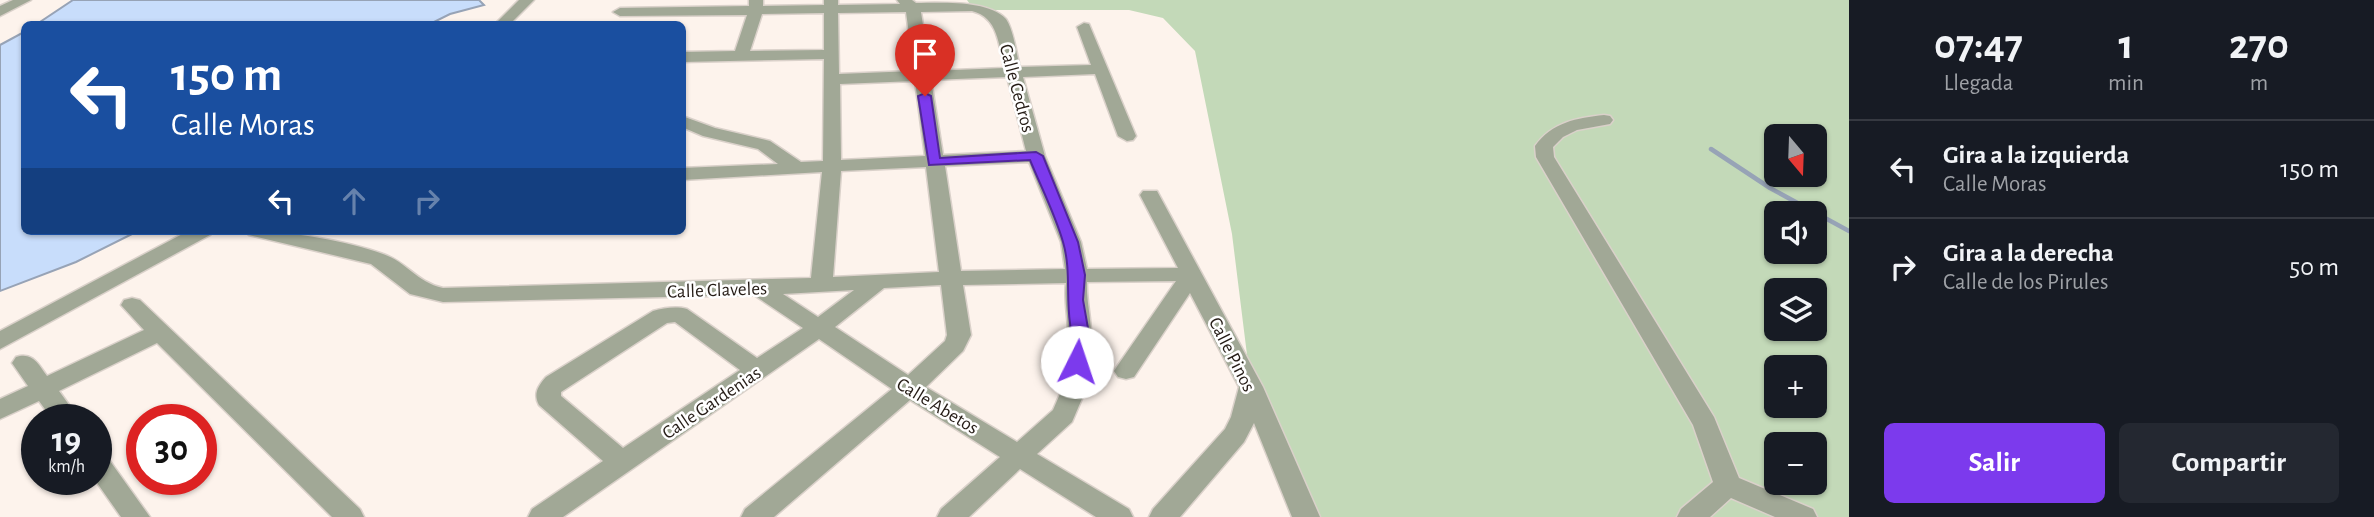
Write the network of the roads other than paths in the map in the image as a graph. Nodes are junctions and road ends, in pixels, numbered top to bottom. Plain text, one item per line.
1 (527, 0) edge
2 (909, 4) edge
3 (756, 5) edge
4 (831, 5) edge
5 (620, 12) edge
6 (675, 12) edge
7 (506, 21) edge
8 (1084, 27) dead end
9 (833, 54) junction
10 (741, 56) junction
11 (686, 57) edge
12 (1101, 69) junction
13 (1013, 71) junction
14 (922, 74) junction
15 (833, 79) junction
16 (1604, 120) dead end
17 (686, 123) edge
18 (1127, 136) dead end
19 (1036, 156) junction
20 (934, 162) junction
21 (832, 166) junction
22 (798, 169) junction
23 (686, 174) edge
24 (1150, 195) dead end
25 (196, 235) edge
26 (273, 235) edge
27 (1192, 274) junction
28 (1077, 275) junction
29 (951, 278) junction
30 (877, 284) junction
31 (821, 285) junction
32 (760, 288) junction
33 (674, 302) junction
34 (132, 305) dead end
35 (819, 328) junction
36 (159, 332) junction
37 (0, 341) edge
38 (24, 363) dead end
39 (757, 370) junction
40 (1126, 371) dead end
41 (1251, 387) junction
42 (45, 388) junction
43 (909, 388) junction
44 (56, 404) edge
45 (0, 410) edge
46 (1020, 454) junction
47 (622, 462) junction
48 (112, 483) edge
49 (1728, 485) junction
50 (136, 517) edge
51 (351, 517) edge
52 (542, 517) edge
53 (755, 517) edge
54 (951, 517) edge
55 (1119, 517) edge
56 (1163, 517) edge
57 (1306, 517) edge
58 (1691, 517) edge
59 (1802, 517) edge

1 - 7 street
2 - 4 street
2 - 13 street, Calle Cedros
2 - 14 street
3 - 4 street
3 - 6 street
3 - 10 street
4 - 9 street
5 - 6 street
8 - 12 street
9 - 10 street
9 - 15 street
10 - 11 street
12 - 13 street
12 - 18 street
13 - 14 street
13 - 19 street, Calle Cedros
14 - 15 street
14 - 20 street
15 - 21 street
16 - 49 street
17 - 22 street
19 - 20 street
19 - 28 street, Calle Cedros
20 - 21 street
20 - 29 street
21 - 22 street
21 - 31 street
22 - 23 street
24 - 27 street, Calle Pinos
25 - 37 street
26 - 33 street, Calle Claveles
27 - 28 street, Calle Claveles
27 - 40 street
27 - 41 street, Calle Pinos
28 - 29 street, Calle Claveles
28 - 46 street, Calle Cedros
29 - 30 street, Calle Claveles
29 - 43 street
30 - 31 street, Calle Claveles
30 - 35 street, Calle Gardenias
31 - 32 street, Calle Claveles
32 - 33 street, Calle Claveles
32 - 35 street, Calle Abetos
33 - 39 street
33 - 47 street
34 - 36 street
35 - 39 street, Calle Gardenias
35 - 43 street, Calle Abetos
36 - 42 street
36 - 51 street
38 - 42 street
39 - 47 street, Calle Gardenias
41 - 56 street
41 - 57 street, Calle Pinos
42 - 44 street
42 - 45 street
43 - 46 street, Calle Abetos
43 - 53 street
46 - 54 street
46 - 55 street, Calle Abetos
47 - 52 street, Calle Gardenias
48 - 50 street
49 - 58 street
49 - 59 street

